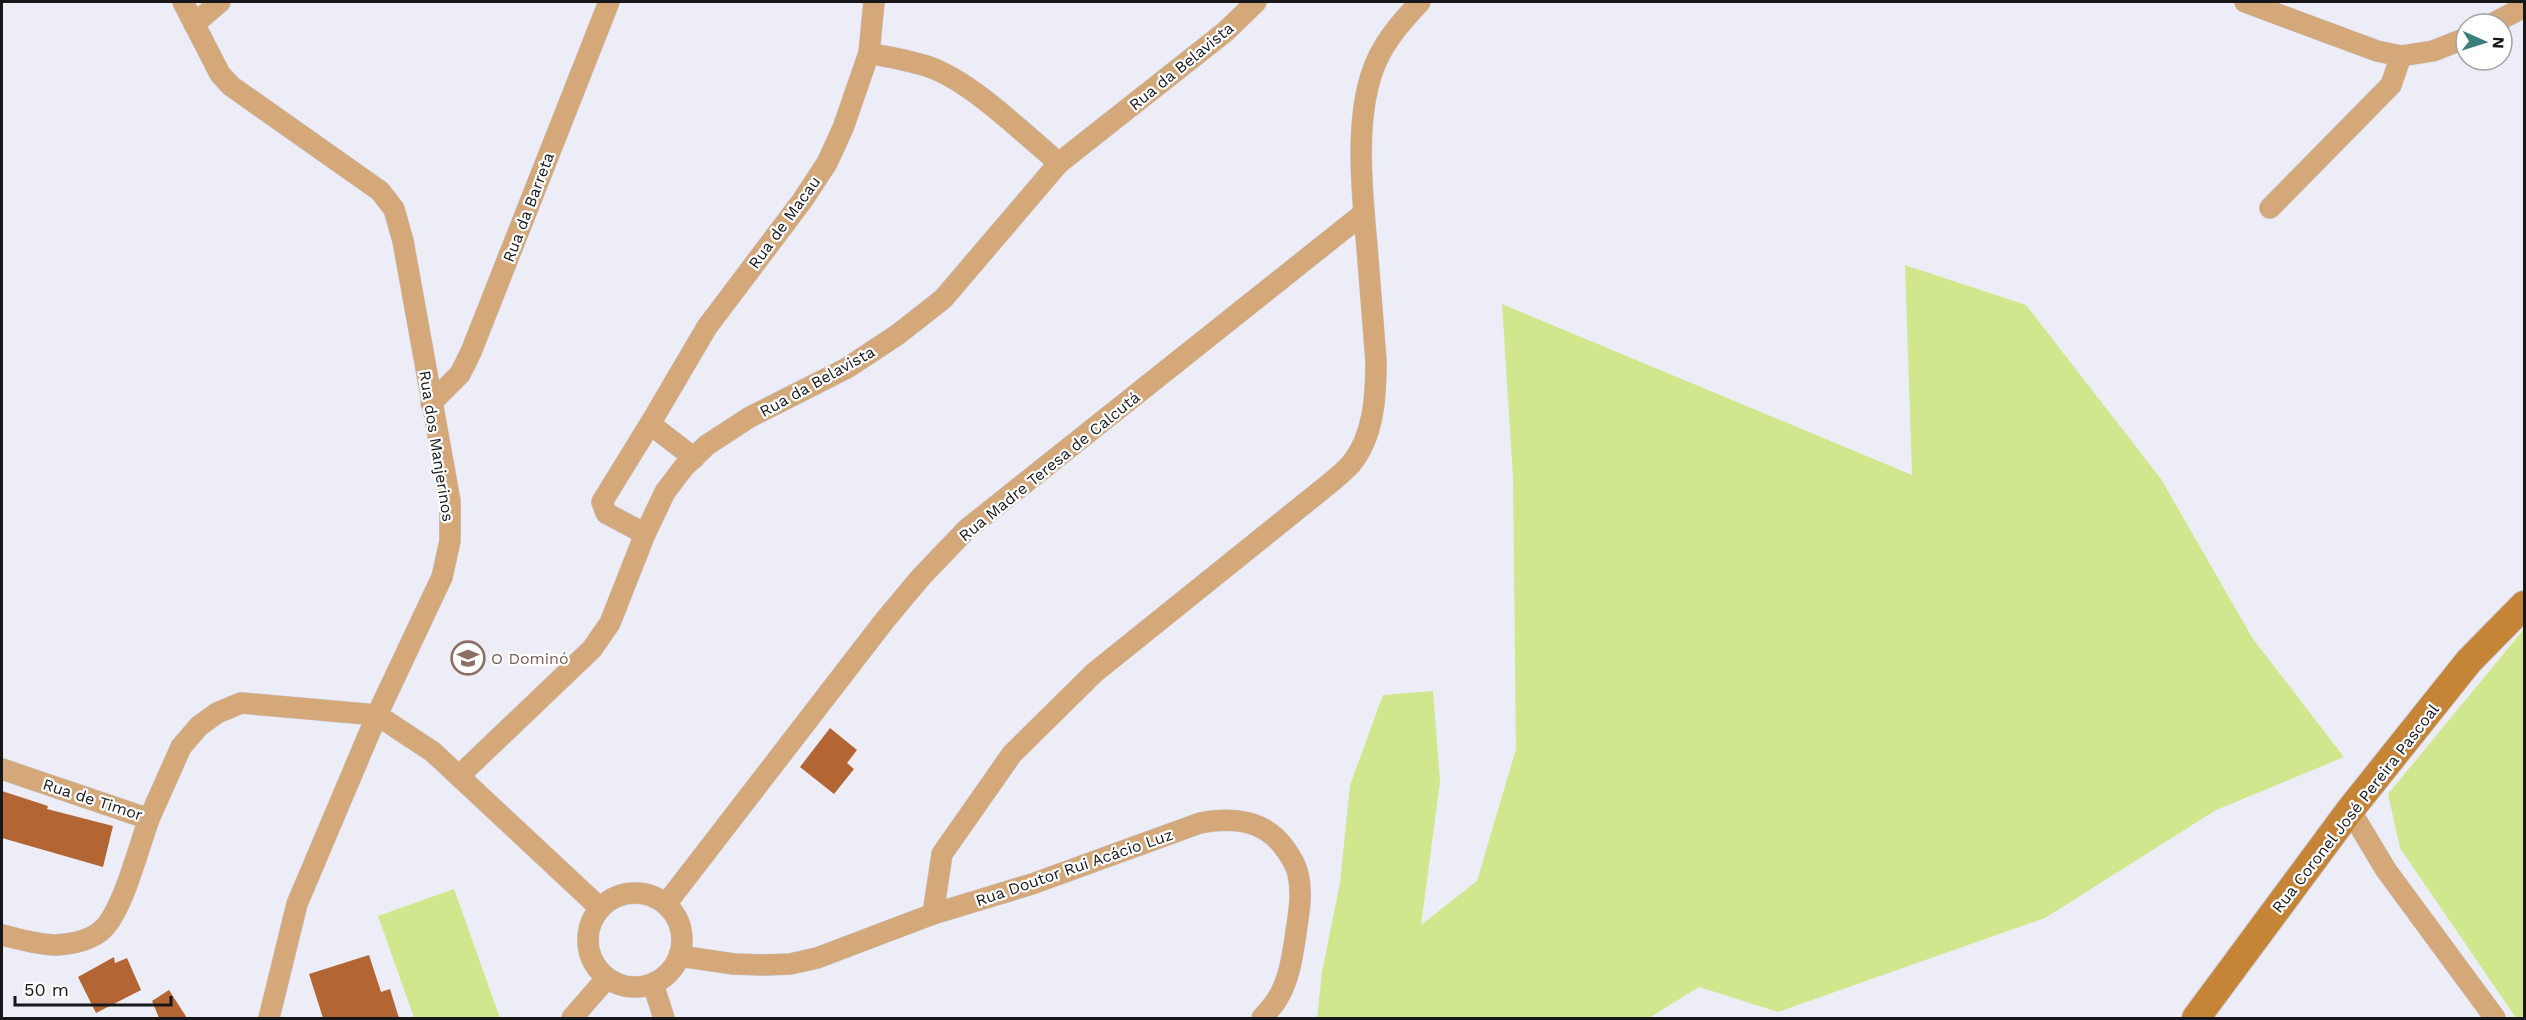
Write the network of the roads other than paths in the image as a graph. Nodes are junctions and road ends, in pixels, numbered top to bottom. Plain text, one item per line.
1 (183, 2) edge
2 (220, 2) edge
3 (609, 2) edge
4 (874, 2) edge
5 (1256, 2) edge
6 (1420, 2) edge
7 (2245, 2) edge
8 (194, 24) junction
9 (2454, 43) edge
10 (869, 53) junction
11 (2401, 56) junction
12 (1059, 163) junction
13 (2270, 208) dead end
14 (1364, 213) junction
15 (431, 403) junction
16 (650, 424) junction
17 (694, 458) junction
18 (645, 534) junction
19 (2524, 605) edge
20 (377, 715) junction
21 (2, 769) edge
22 (459, 776) junction
23 (2350, 810) junction
24 (149, 819) junction
25 (666, 904) junction
26 (600, 908) junction
27 (933, 914) junction
28 (2, 935) edge
29 (680, 956) junction
30 (607, 978) junction
31 (653, 984) junction
32 (266, 1014) edge
33 (572, 1018) edge
34 (664, 1018) edge
35 (1262, 1018) edge
36 (2196, 1018) edge
37 (2495, 1018) edge

1 - 8 street, Rua dos Manjerinos
2 - 8 street
3 - 15 street, Rua da Barreta
4 - 10 street, Rua de Macau
5 - 12 street, Rua da Belavista
6 - 14 street
7 - 11 street
8 - 15 street, Rua dos Manjerinos
9 - 11 street
10 - 12 street
10 - 16 street, Rua de Macau
11 - 13 street
12 - 17 street, Rua da Belavista
14 - 25 street, Rua Madre Teresa de Calcutá
14 - 27 street
15 - 20 street, Rua dos Manjerinos
16 - 17 street
16 - 18 street, Rua de Macau
17 - 18 street, Rua da Belavista
18 - 22 street, Rua da Belavista
19 - 23 main road, Rua Coronel José Pereira Pascoal
20 - 22 street
20 - 24 street, Rua de Timor
20 - 32 street, Rua dos Manjerinos
21 - 24 street, Rua de Timor
22 - 26 street
23 - 36 main road, Rua Coronel José Pereira Pascoal
23 - 37 street
24 - 28 street
25 - 26 street
25 - 29 street
26 - 30 street
27 - 29 street, Rua Doutor Rui Acácio Luz
27 - 35 street, Rua Doutor Rui Acácio Luz
29 - 31 street
30 - 31 street
30 - 33 street
31 - 34 street

